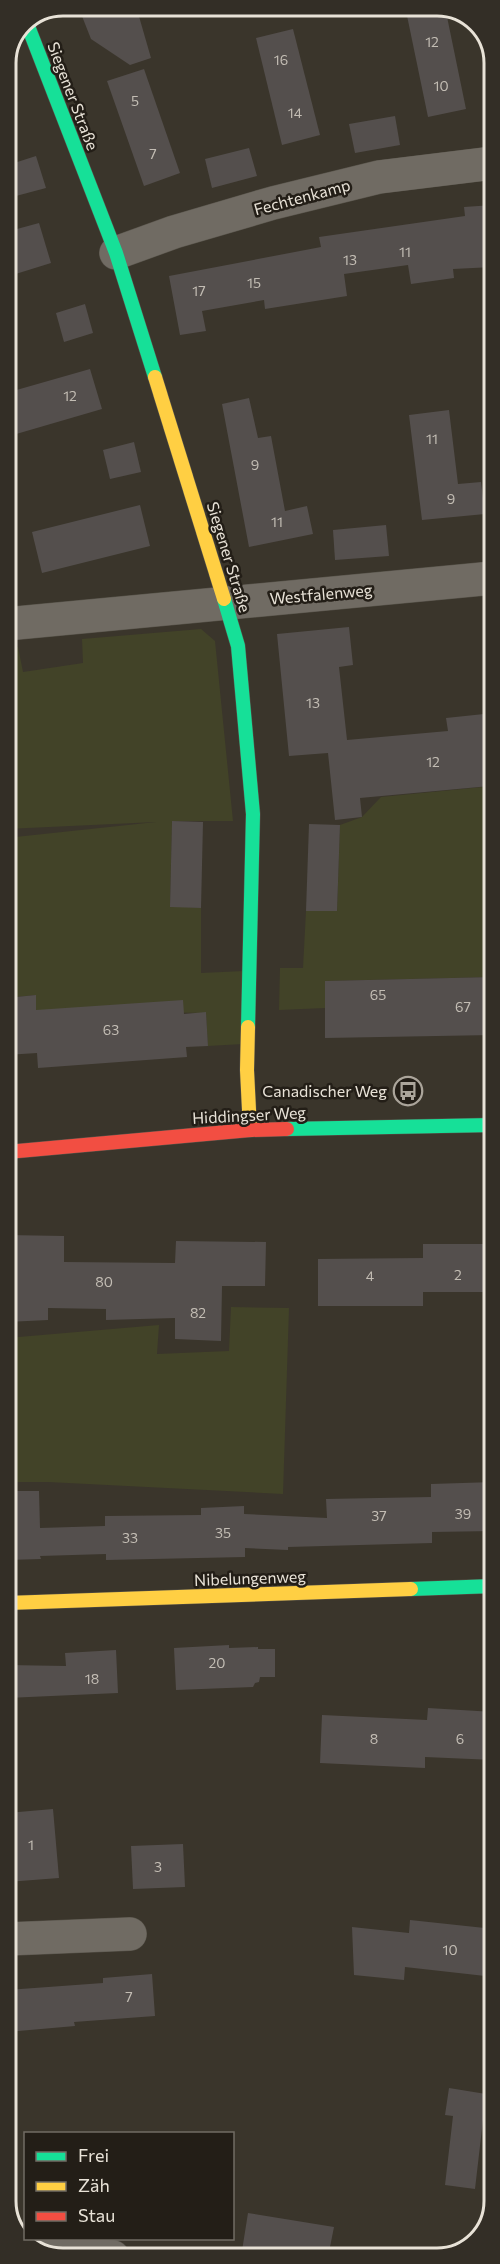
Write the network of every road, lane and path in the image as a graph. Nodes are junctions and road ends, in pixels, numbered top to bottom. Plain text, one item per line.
1 (30, 30) edge
2 (484, 164) edge
3 (116, 253) junction
4 (484, 579) edge
5 (226, 603) junction
6 (16, 623) edge
7 (484, 1125) edge
8 (250, 1130) junction
9 (16, 1151) edge
10 (484, 1586) edge
11 (16, 1602) edge
12 (130, 1934) dead end
13 (16, 1939) edge

1 - 3 street, Siegener Straße
2 - 3 street, Fechtenkamp
3 - 5 street, Siegener Straße
4 - 5 street, Westfalenweg
5 - 6 street, Westfalenweg
5 - 8 street, Siegener Straße
7 - 8 street, Hiddingser Weg
8 - 9 street, Hiddingser Weg
10 - 11 street, Nibelungenweg
12 - 13 street

